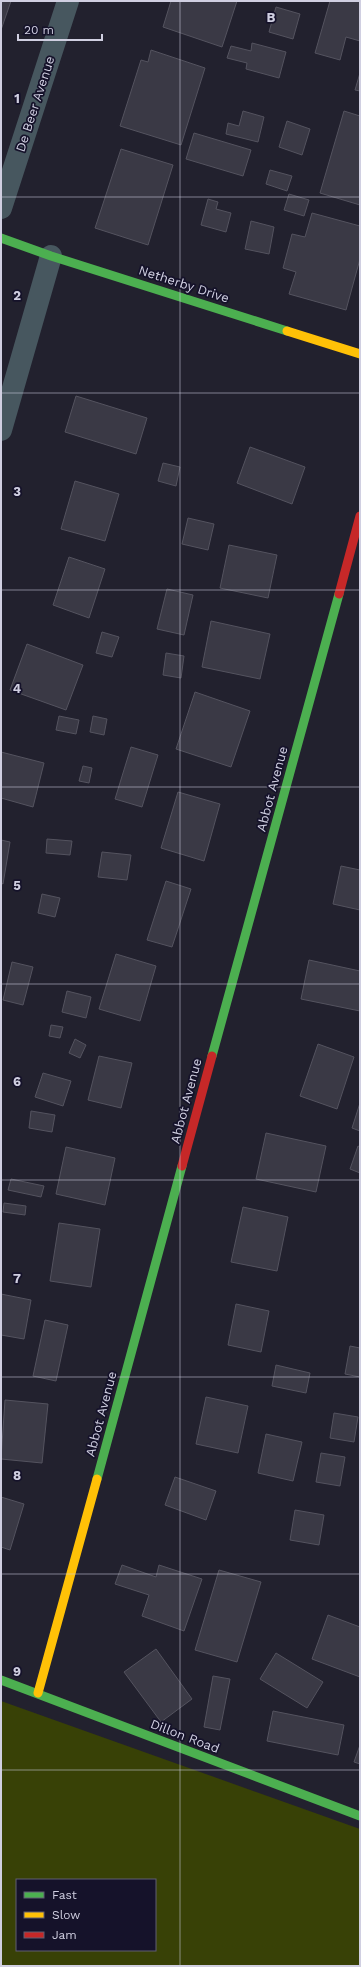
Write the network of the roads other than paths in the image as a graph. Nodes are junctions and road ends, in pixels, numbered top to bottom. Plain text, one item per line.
1 (68, 1) edge
2 (1, 208) edge
3 (1, 238) edge
4 (51, 256) junction
5 (360, 354) edge
6 (1, 430) edge
7 (360, 516) edge
8 (1, 1680) edge
9 (38, 1693) junction
10 (360, 1816) edge

1 - 2 street, De Beer Avenue
3 - 4 street, Netherby Drive
4 - 5 street, Netherby Drive
4 - 6 street
7 - 9 street, Abbot Avenue
8 - 9 street, Dillon Road
9 - 10 street, Dillon Road

